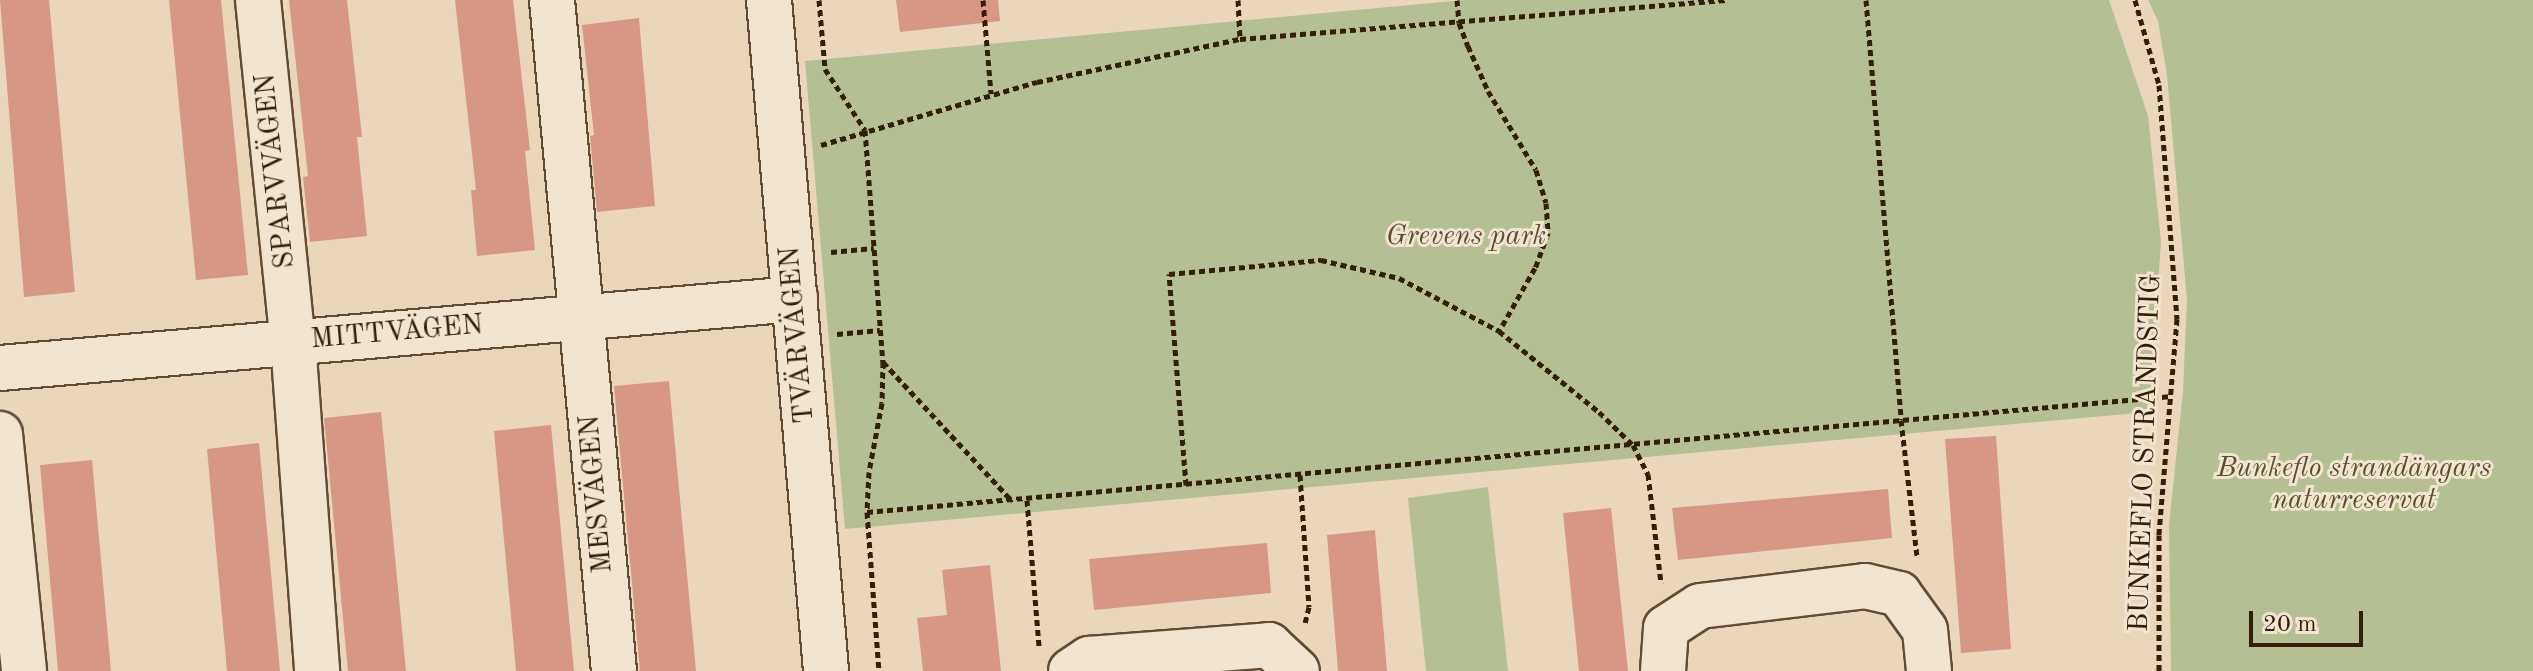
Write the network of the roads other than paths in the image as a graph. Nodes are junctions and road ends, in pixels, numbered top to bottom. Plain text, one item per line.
1 (258, 0) edge
2 (552, 0) edge
3 (769, 0) edge
4 (795, 299) junction
5 (581, 318) junction
6 (293, 342) junction
7 (0, 368) edge
8 (0, 434) edge
9 (1057, 666) edge
10 (1296, 669) edge
11 (24, 671) edge
12 (317, 671) edge
13 (614, 671) edge
14 (826, 671) edge
15 (1663, 671) edge
16 (1929, 671) edge

1 - 6 street, SPARVVÄGEN
2 - 5 street
3 - 4 street, TVÄRVÄGEN
4 - 5 street, MITTVÄGEN
4 - 14 street, TVÄRVÄGEN
5 - 6 street, MITTVÄGEN
5 - 13 street, MESVÄGEN
6 - 7 street, MITTVÄGEN
6 - 12 street
8 - 11 street
9 - 10 street
15 - 16 street

